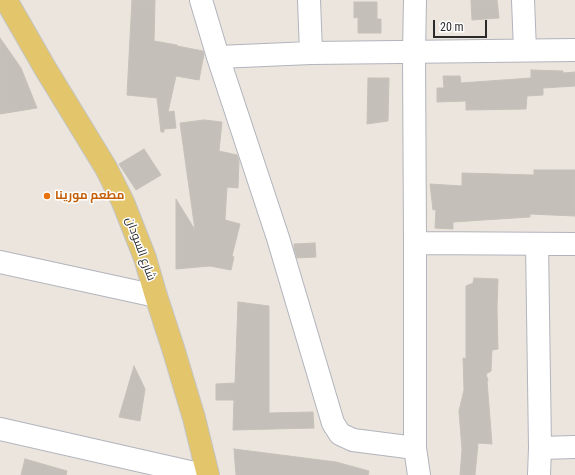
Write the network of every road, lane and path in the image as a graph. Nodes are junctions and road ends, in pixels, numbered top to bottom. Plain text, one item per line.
1 (6, 0) edge
2 (201, 0) edge
3 (309, 0) edge
4 (415, 0) edge
5 (523, 0) edge
6 (526, 50) junction
7 (575, 50) edge
8 (414, 52) junction
9 (311, 53) junction
10 (218, 57) junction
11 (415, 243) junction
12 (537, 244) junction
13 (575, 244) edge
14 (0, 262) edge
15 (156, 296) junction
16 (0, 429) edge
17 (575, 447) edge
18 (415, 448) junction
19 (540, 448) junction
20 (203, 475) edge
21 (208, 475) edge
22 (419, 475) edge
23 (539, 475) edge

1 - 15 main road, شارع السودان
2 - 10 street
3 - 9 street
4 - 8 street
5 - 6 street
6 - 7 street
6 - 8 street
8 - 9 street
8 - 11 street
9 - 10 street
10 - 18 street
11 - 12 street
11 - 18 street
12 - 13 street
12 - 19 street
14 - 15 street
15 - 21 main road, شارع السودان
16 - 20 street
17 - 19 street
18 - 22 street
19 - 23 street

